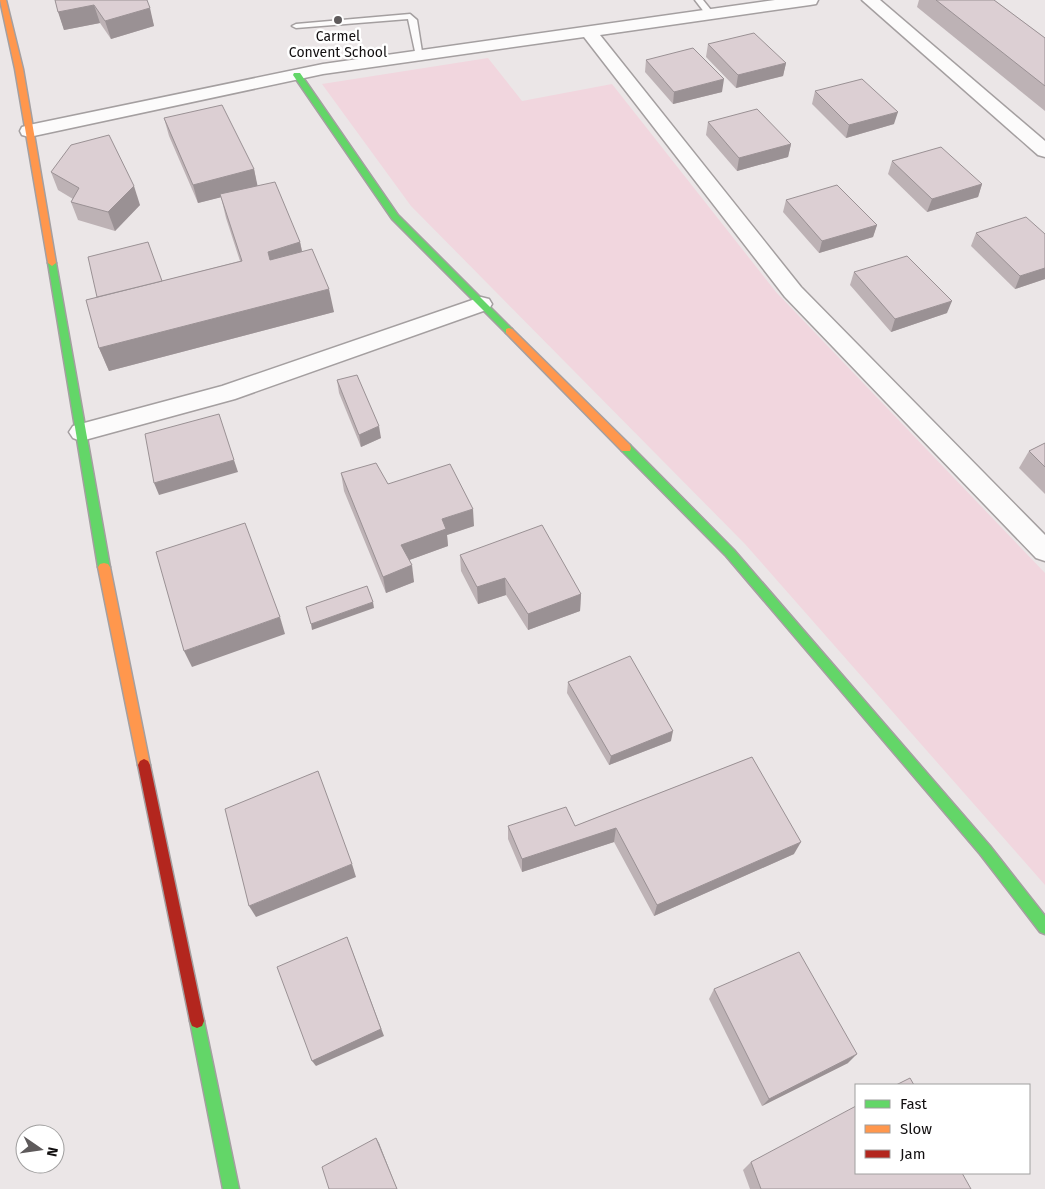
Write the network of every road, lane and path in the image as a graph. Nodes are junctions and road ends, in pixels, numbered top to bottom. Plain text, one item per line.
1 (2, 0) edge
2 (699, 0) edge
3 (810, 0) edge
4 (870, 0) edge
5 (711, 15) junction
6 (296, 26) dead end
7 (590, 33) junction
8 (420, 56) junction
9 (297, 75) junction
10 (29, 131) junction
11 (1045, 151) edge
12 (481, 304) junction
13 (81, 432) junction
14 (1045, 551) edge
15 (1045, 927) edge
16 (231, 1189) edge

1 - 10 street
2 - 5 lane
3 - 5 street
4 - 11 street
5 - 7 street
6 - 8 lane
7 - 8 street
7 - 14 street
8 - 9 street
9 - 10 street
9 - 12 street
10 - 13 street
12 - 13 street
12 - 15 street
13 - 16 street

